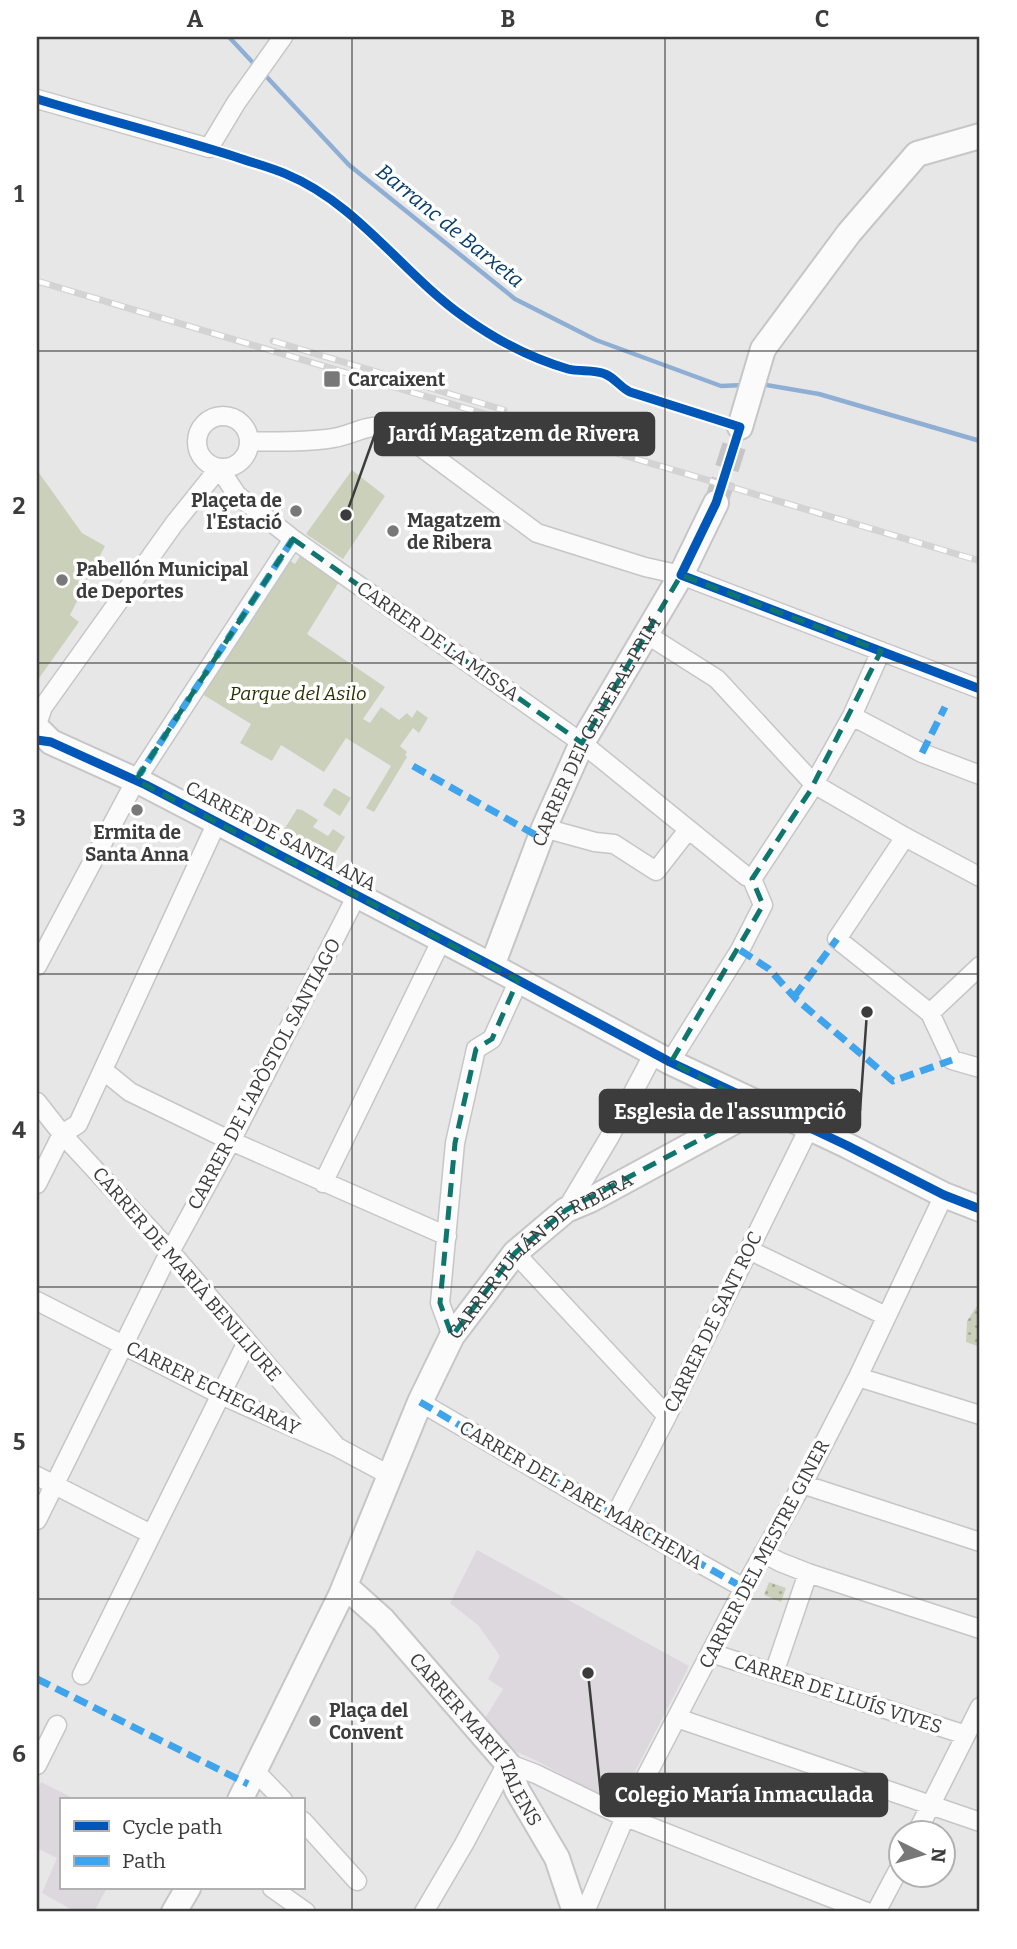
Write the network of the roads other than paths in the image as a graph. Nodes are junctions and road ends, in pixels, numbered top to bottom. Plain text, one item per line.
1 (283, 37) edge
2 (37, 99) edge
3 (980, 136) edge
4 (740, 427) tunnel mouth
5 (249, 441) junction
6 (201, 456) junction
7 (221, 468) junction
8 (716, 503) tunnel mouth
9 (174, 524) junction
10 (293, 539) junction
11 (681, 575) junction
12 (646, 634) junction
13 (881, 651) junction
14 (980, 689) edge
15 (852, 716) junction
16 (40, 725) edge
17 (582, 743) junction
18 (980, 775) edge
19 (136, 780) junction
20 (814, 784) junction
21 (217, 822) junction
22 (544, 828) junction
23 (688, 830) junction
24 (905, 836) junction
25 (980, 877) edge
26 (752, 879) junction
27 (357, 895) junction
28 (442, 939) junction
29 (37, 966) edge
30 (492, 966) junction
31 (980, 967) edge
32 (519, 980) junction
33 (930, 1013) junction
34 (662, 1058) junction
35 (980, 1068) edge
36 (103, 1070) junction
37 (727, 1090) junction
38 (37, 1102) edge
39 (771, 1111) junction
40 (739, 1119) junction
41 (809, 1128) junction
42 (62, 1134) junction
43 (231, 1141) junction
44 (323, 1183) junction
45 (37, 1184) edge
46 (944, 1195) junction
47 (980, 1209) edge
48 (566, 1210) junction
49 (447, 1236) junction
50 (748, 1250) junction
51 (170, 1251) junction
52 (515, 1253) junction
53 (37, 1301) edge
54 (886, 1316) junction
55 (452, 1336) junction
56 (247, 1342) junction
57 (123, 1344) junction
58 (858, 1377) junction
59 (221, 1395) junction
60 (420, 1402) junction
61 (980, 1415) edge
62 (667, 1416) junction
63 (337, 1447) junction
64 (389, 1475) junction
65 (45, 1480) edge
66 (802, 1484) junction
67 (615, 1516) junction
68 (37, 1520) edge
69 (151, 1534) junction
70 (980, 1542) edge
71 (764, 1553) junction
72 (808, 1573) junction
73 (345, 1586) junction
74 (744, 1588) junction
75 (980, 1629) edge
76 (711, 1653) junction
77 (774, 1673) junction
78 (82, 1675) dead end
79 (980, 1707) edge
80 (677, 1718) junction
81 (58, 1725) dead end
82 (966, 1735) junction
83 (260, 1761) junction
84 (507, 1763) junction
85 (37, 1765) edge
86 (241, 1798) edge
87 (282, 1798) edge
88 (930, 1806) junction
89 (625, 1817) junction
90 (923, 1820) edge
91 (304, 1822) edge
92 (980, 1822) edge
93 (357, 1881) dead end
94 (888, 1888) edge
95 (187, 1890) edge
96 (275, 1890) edge
97 (429, 1910) edge
98 (174, 1912) edge
99 (306, 1912) edge
100 (575, 1912) edge
101 (585, 1912) edge
102 (867, 1912) edge
103 (876, 1912) edge

1 - 2 street
3 - 4 street
5 - 6 street
5 - 7 street
5 - 11 street
6 - 7 street
6 - 9 street
7 - 9 street
7 - 10 street, CARRER DE LA MISSA
8 - 11 street, CARRER DEL GENERAL PRIM
9 - 16 street
10 - 17 street, CARRER DE LA MISSA
10 - 19 street
11 - 12 street, CARRER DEL GENERAL PRIM
11 - 13 street
12 - 17 street, CARRER DEL GENERAL PRIM
12 - 20 street
13 - 14 street
13 - 15 street
15 - 18 street
15 - 20 street
16 - 19 street, CARRER DE SANTA ANA
17 - 22 street, CARRER DEL GENERAL PRIM
17 - 23 street, CARRER DE LA MISSA
19 - 21 street, CARRER DE SANTA ANA
19 - 29 street
20 - 24 street
20 - 26 street
21 - 27 street, CARRER DE SANTA ANA
21 - 36 street
22 - 23 street
22 - 30 street, CARRER DEL GENERAL PRIM
23 - 26 street, CARRER DE LA MISSA
24 - 25 street
24 - 33 street
26 - 34 street
27 - 28 street, CARRER DE SANTA ANA
27 - 43 street, CARRER DE L'APÒSTOL SANTIAGO
28 - 30 street, CARRER DE SANTA ANA
28 - 44 street
30 - 32 street, CARRER DE SANTA ANA
31 - 33 street
32 - 34 street, CARRER DE SANTA ANA
32 - 49 street
33 - 35 street
34 - 37 street, CARRER DE SANTA ANA
34 - 48 street
36 - 42 street
36 - 43 street
37 - 39 street, CARRER DE SANTA ANA
37 - 40 street
38 - 42 street, CARRER DE MARIÀ BENLLIURE
39 - 40 street, CARRER JULIÁN DE RIBERA
39 - 41 street, CARRER DE SANTA ANA
40 - 48 street, CARRER JULIÁN DE RIBERA
41 - 46 street, CARRER DE SANTA ANA
41 - 50 street, CARRER DE SANT ROC
42 - 45 street
42 - 51 street, CARRER DE MARIÀ BENLLIURE
43 - 44 street
43 - 51 street, CARRER DE L'APÒSTOL SANTIAGO
44 - 49 street
46 - 47 street, CARRER DE SANTA ANA
46 - 54 street, CARRER DEL MESTRE GINER
48 - 52 street, CARRER JULIÁN DE RIBERA
49 - 55 street
50 - 54 street
50 - 62 street, CARRER DE SANT ROC
51 - 56 street, CARRER DE MARIÀ BENLLIURE
51 - 57 street, CARRER DE L'APÒSTOL SANTIAGO
52 - 55 street, CARRER JULIÁN DE RIBERA
52 - 62 street
53 - 57 street, CARRER ECHEGARAY
54 - 58 street, CARRER DEL MESTRE GINER
55 - 60 street, CARRER JULIÁN DE RIBERA
56 - 59 street
56 - 63 street, CARRER DE MARIÀ BENLLIURE
57 - 59 street, CARRER ECHEGARAY
57 - 65 street, CARRER DE L'APÒSTOL SANTIAGO
58 - 61 street
58 - 66 street, CARRER DEL MESTRE GINER
59 - 63 street, CARRER ECHEGARAY
59 - 69 street
60 - 64 street, CARRER JULIÁN DE RIBERA
60 - 67 street, CARRER DEL PARE MARCHENA
62 - 67 street, CARRER DE SANT ROC
63 - 64 street, CARRER ECHEGARAY
64 - 73 street, CARRER JULIÁN DE RIBERA
65 - 68 street, CARRER DE L'APÒSTOL SANTIAGO
65 - 69 street
66 - 70 street
66 - 71 street, CARRER DEL MESTRE GINER
67 - 74 street, CARRER DEL PARE MARCHENA
69 - 78 street
71 - 72 street
71 - 74 street, CARRER DEL MESTRE GINER
72 - 75 street
72 - 77 street
73 - 83 street, CARRER JULIÁN DE RIBERA
73 - 84 street, CARRER MARTÍ TALENS
74 - 76 street, CARRER DEL MESTRE GINER
76 - 77 street, CARRER DE LLUÍS VIVES
76 - 80 street, CARRER DEL MESTRE GINER
77 - 82 street, CARRER DE LLUÍS VIVES
79 - 82 street
80 - 88 street
80 - 89 street, CARRER DEL MESTRE GINER
81 - 85 street
82 - 88 street
83 - 86 street, CARRER JULIÁN DE RIBERA
83 - 87 street
84 - 89 street
84 - 97 street
84 - 100 street, CARRER MARTÍ TALENS
88 - 90 street
88 - 92 street
89 - 101 street, CARRER DEL MESTRE GINER
89 - 102 street
91 - 93 street
94 - 103 street
95 - 98 street
96 - 99 street

